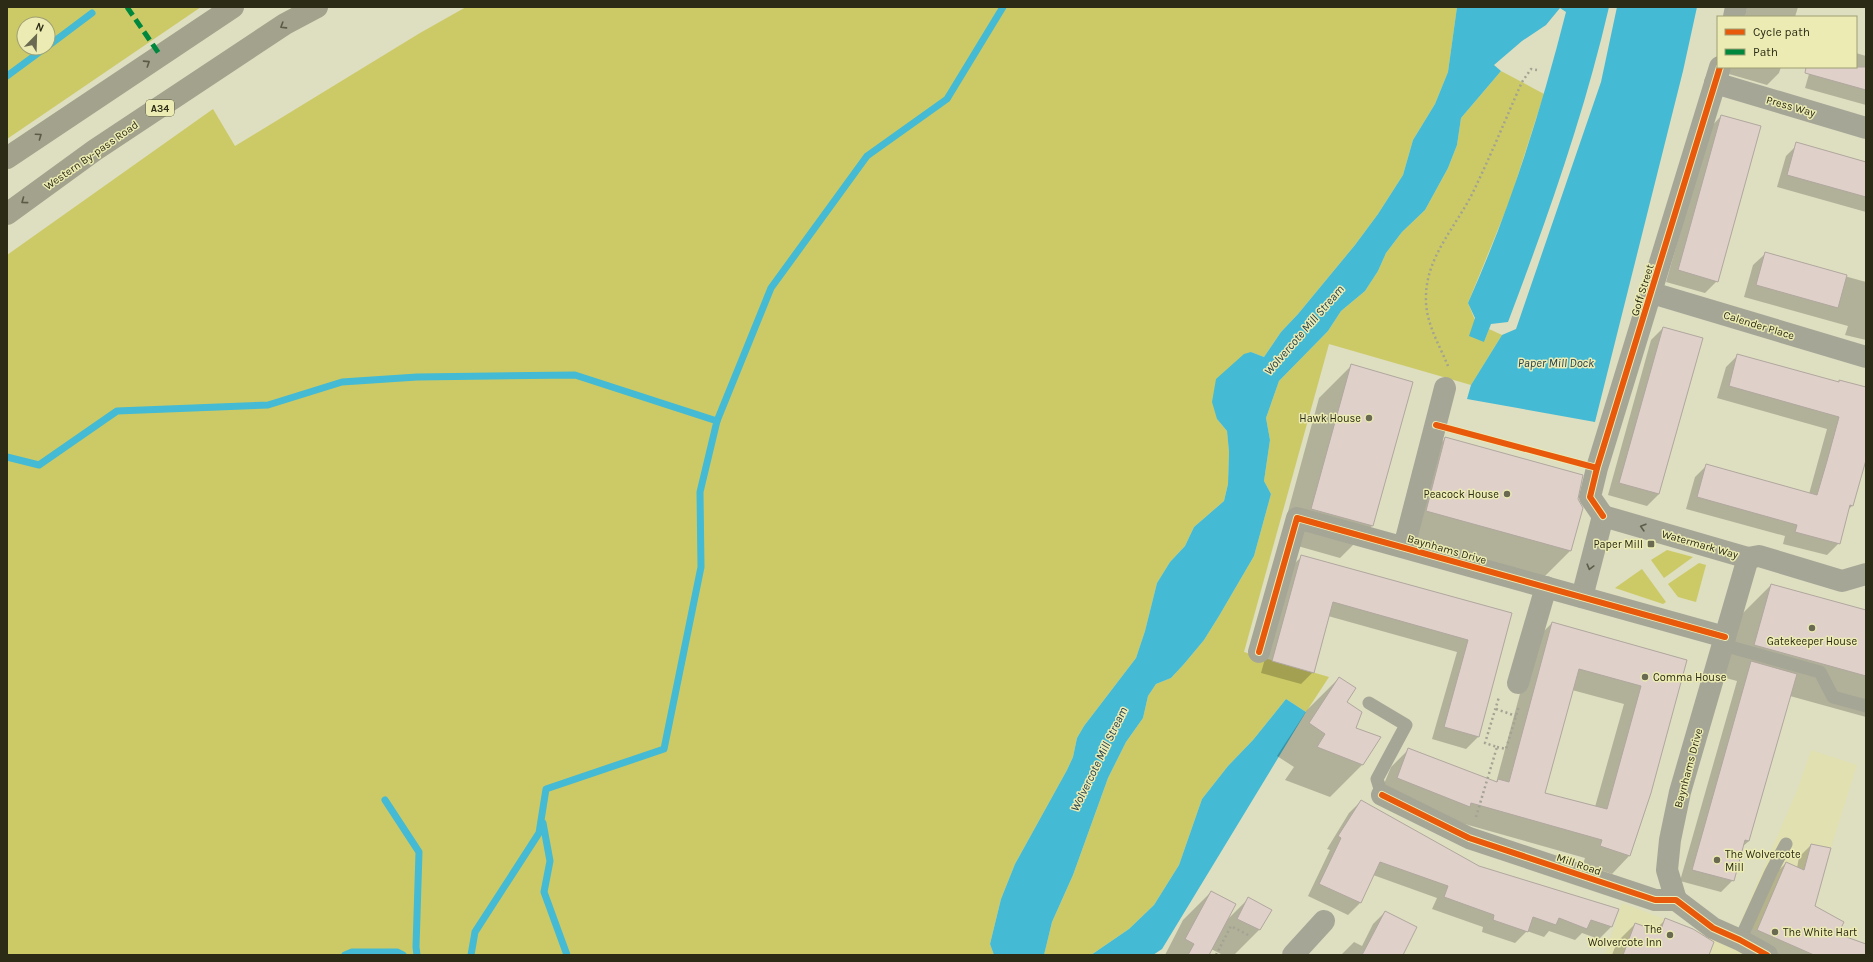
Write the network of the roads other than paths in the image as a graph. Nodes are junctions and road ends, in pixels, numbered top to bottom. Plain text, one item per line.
1 (233, 7) edge
2 (317, 7) edge
3 (1717, 75) edge
4 (1866, 128) edge
5 (7, 158) edge
6 (7, 214) edge
7 (1652, 294) junction
8 (1866, 357) edge
9 (1446, 388) road end
10 (1603, 516) junction
11 (1404, 547) junction
12 (1748, 558) junction
13 (1866, 574) edge
14 (1546, 587) junction
15 (1582, 597) junction
16 (1724, 641) junction
17 (1259, 652) dead end
18 (1518, 683) road end
19 (1369, 703) dead end
20 (1866, 706) edge
21 (1382, 795) joint
22 (1786, 844) dead end
23 (1676, 900) junction
24 (1324, 921) dead end
25 (1740, 940) junction
26 (1293, 955) edge
27 (1767, 955) edge

5 -> 1 highway
2 -> 6 highway, Western By-pass Road / A34
3 - 4 street, Press Way
3 - 7 street, Goff Street
7 - 8 street, Calender Place
7 - 10 street, Goff Street
9 - 11 street, Baynhams Drive
12 -> 10 street, Watermark Way
10 -> 15 street
11 - 14 street, Baynhams Drive
11 - 17 street, Baynhams Drive
12 - 13 street, Watermark Way
12 - 16 street, Baynhams Drive
14 - 15 street, Baynhams Drive
14 - 18 street
15 - 16 street, Baynhams Drive
16 - 20 lane
16 - 23 street, Baynhams Drive
19 - 21 lane, Mill Road
21 - 23 street, Mill Road
22 - 25 lane
23 - 25 street
24 - 26 street
25 - 27 street

